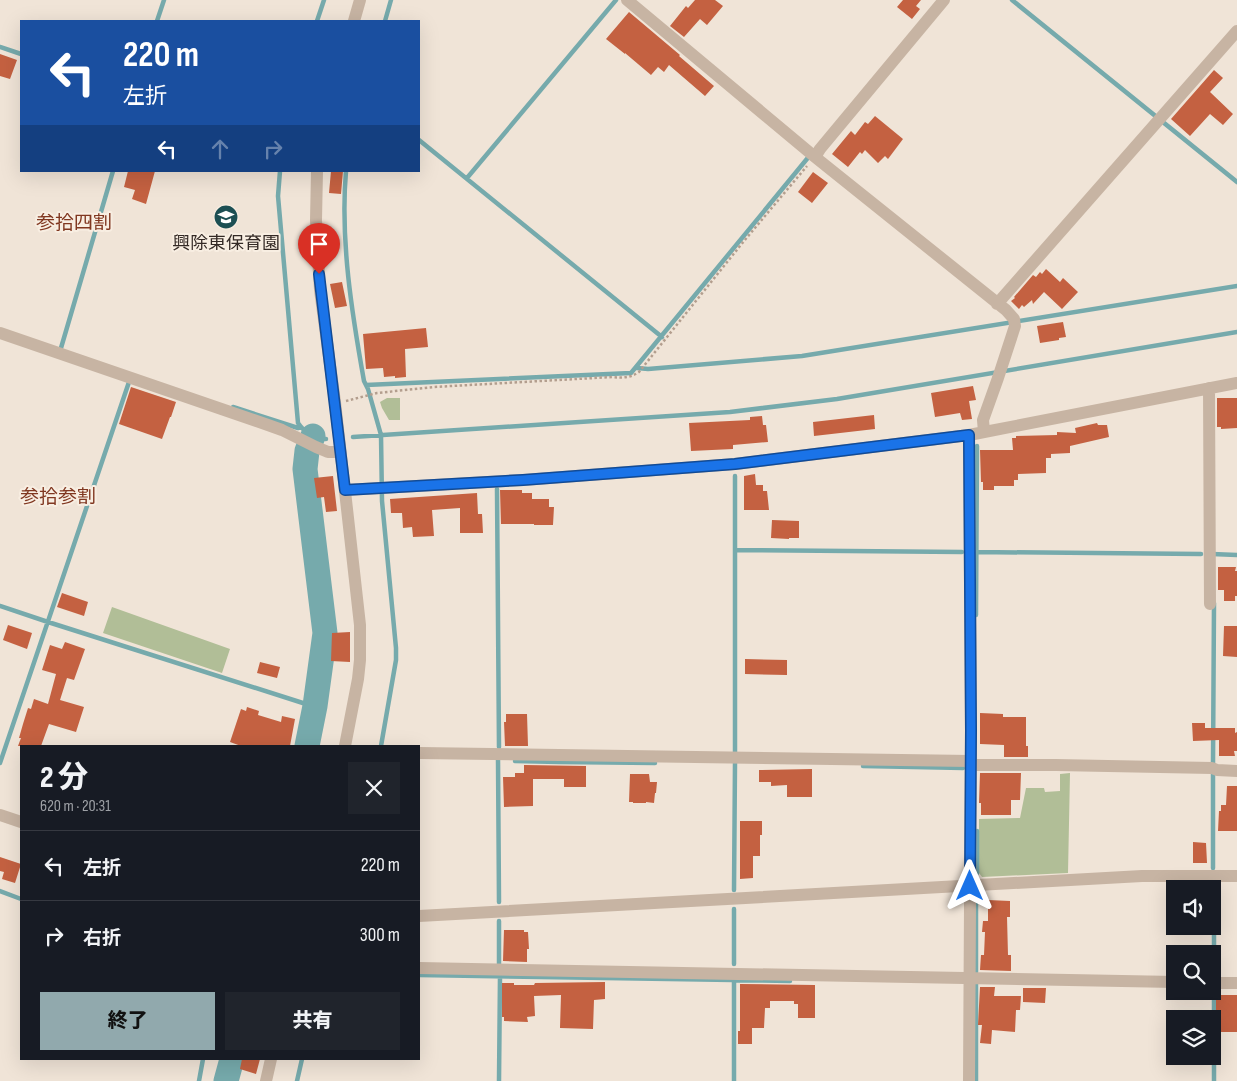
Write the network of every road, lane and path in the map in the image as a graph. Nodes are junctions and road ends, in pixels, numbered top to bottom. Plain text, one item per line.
1 (360, 0) edge
2 (627, 0) edge
3 (944, 0) edge
4 (354, 20) edge
5 (1237, 31) edge
6 (813, 154) junction
7 (318, 172) edge
8 (998, 304) junction
9 (0, 332) edge
10 (1237, 383) edge
11 (1209, 388) junction
12 (335, 402) junction
13 (984, 432) junction
14 (969, 435) junction
15 (340, 452) junction
16 (345, 490) junction
17 (1210, 604) dead end
18 (345, 745) edge
19 (420, 753) edge
20 (970, 763) junction
21 (1237, 771) edge
22 (0, 815) edge
23 (20, 822) edge
24 (1237, 876) edge
25 (970, 886) junction
26 (420, 916) edge
27 (420, 968) edge
28 (970, 978) junction
29 (1166, 982) edge
30 (1221, 983) edge
31 (1237, 983) edge
32 (271, 1060) edge
33 (266, 1081) edge
34 (969, 1081) edge

1 - 4 street
2 - 6 street
3 - 6 street
5 - 8 street
6 - 8 street
6 - 12 path
7 - 12 street
8 - 13 street
9 - 15 street
10 - 11 street
11 - 13 street
11 - 17 street
12 - 15 street
13 - 14 street
14 - 16 street
14 - 20 street
15 - 16 street
16 - 18 street
19 - 20 street
20 - 21 street
20 - 25 street
22 - 23 street
24 - 25 street
25 - 26 street
25 - 28 street
27 - 28 street
28 - 29 street
28 - 34 street
30 - 31 street
32 - 33 street

